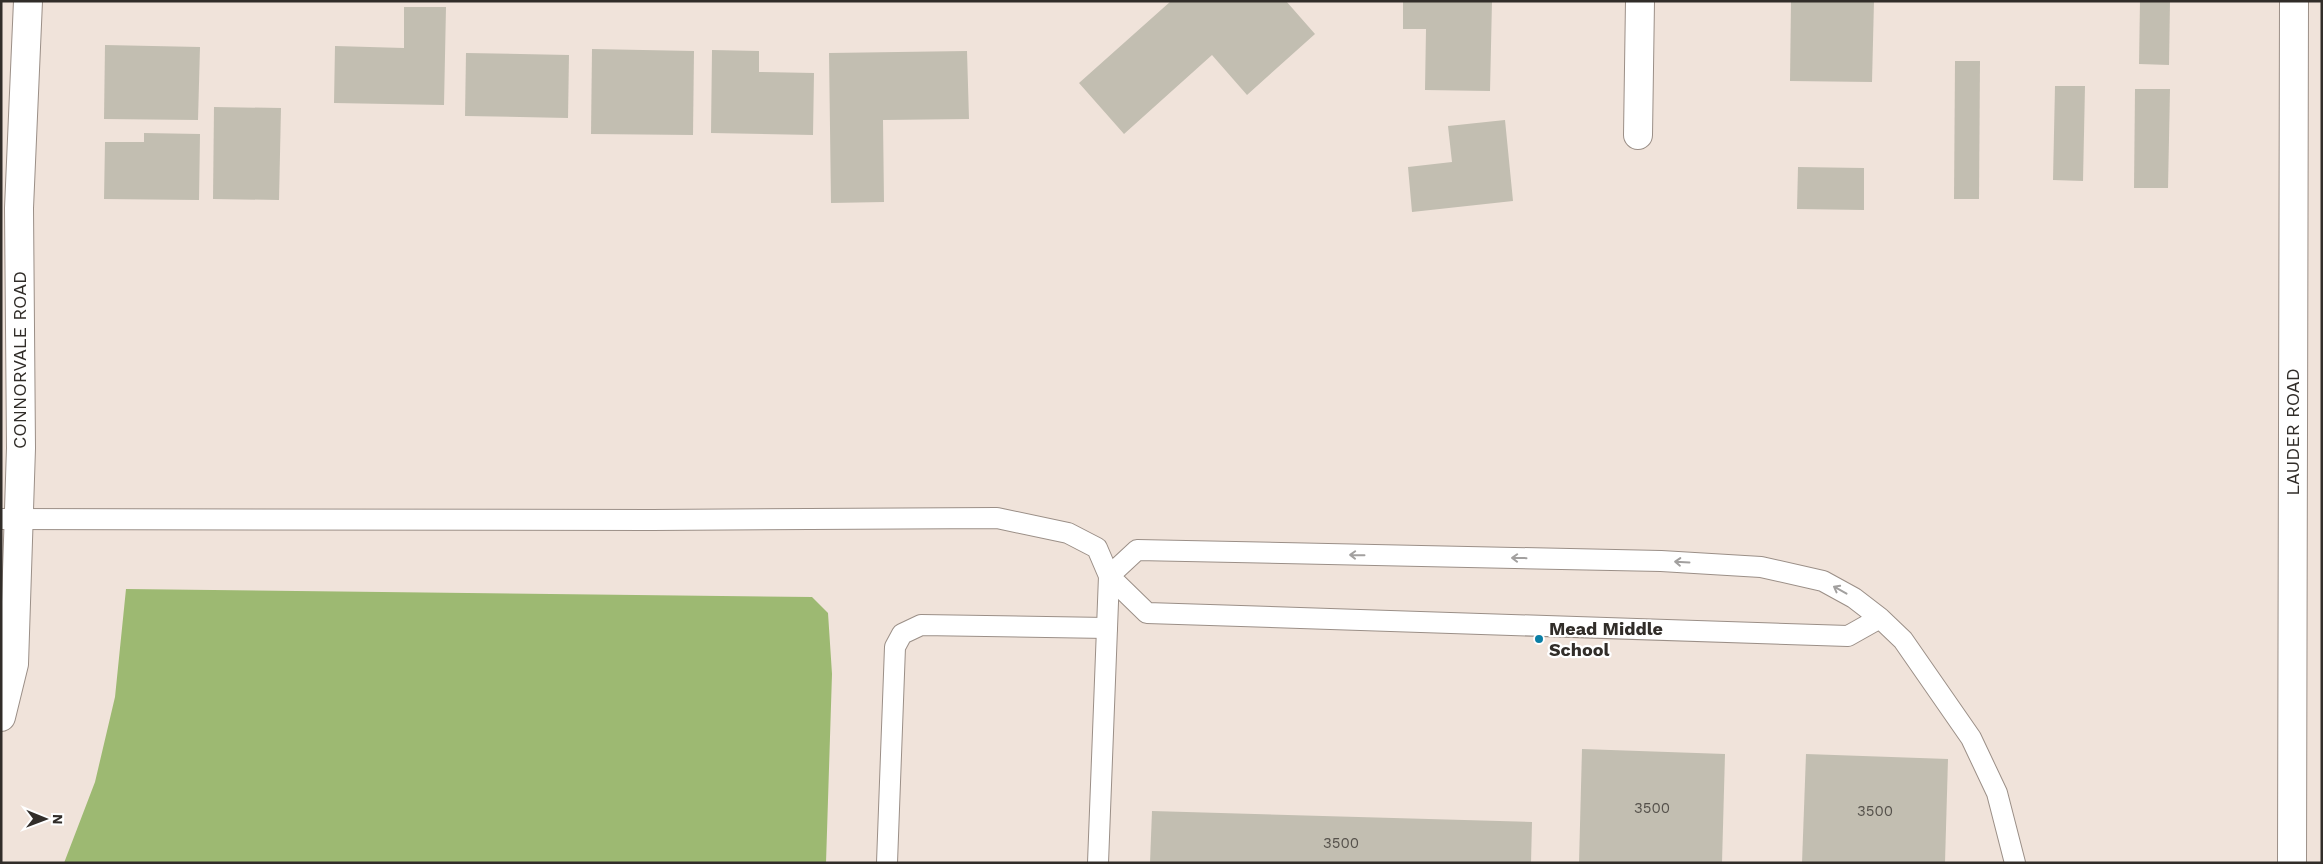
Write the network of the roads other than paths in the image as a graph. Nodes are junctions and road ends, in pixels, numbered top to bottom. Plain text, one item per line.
1 (28, 1) edge
2 (1640, 1) edge
3 (2294, 1) edge
4 (1638, 135) dead end
5 (10, 518) edge
6 (1110, 576) junction
7 (1880, 618) junction
8 (1107, 628) junction
9 (1, 717) edge
10 (887, 863) edge
11 (1098, 863) edge
12 (2015, 863) edge
13 (2292, 863) edge

1 - 5 street, CONNORVALE ROAD
2 - 4 street
3 - 13 street, LAUDER ROAD
5 - 6 lane
5 - 9 street, CONNORVALE ROAD
6 - 7 lane
7 -> 6 lane
6 - 8 lane
7 - 12 lane
8 - 10 lane
8 - 11 lane

